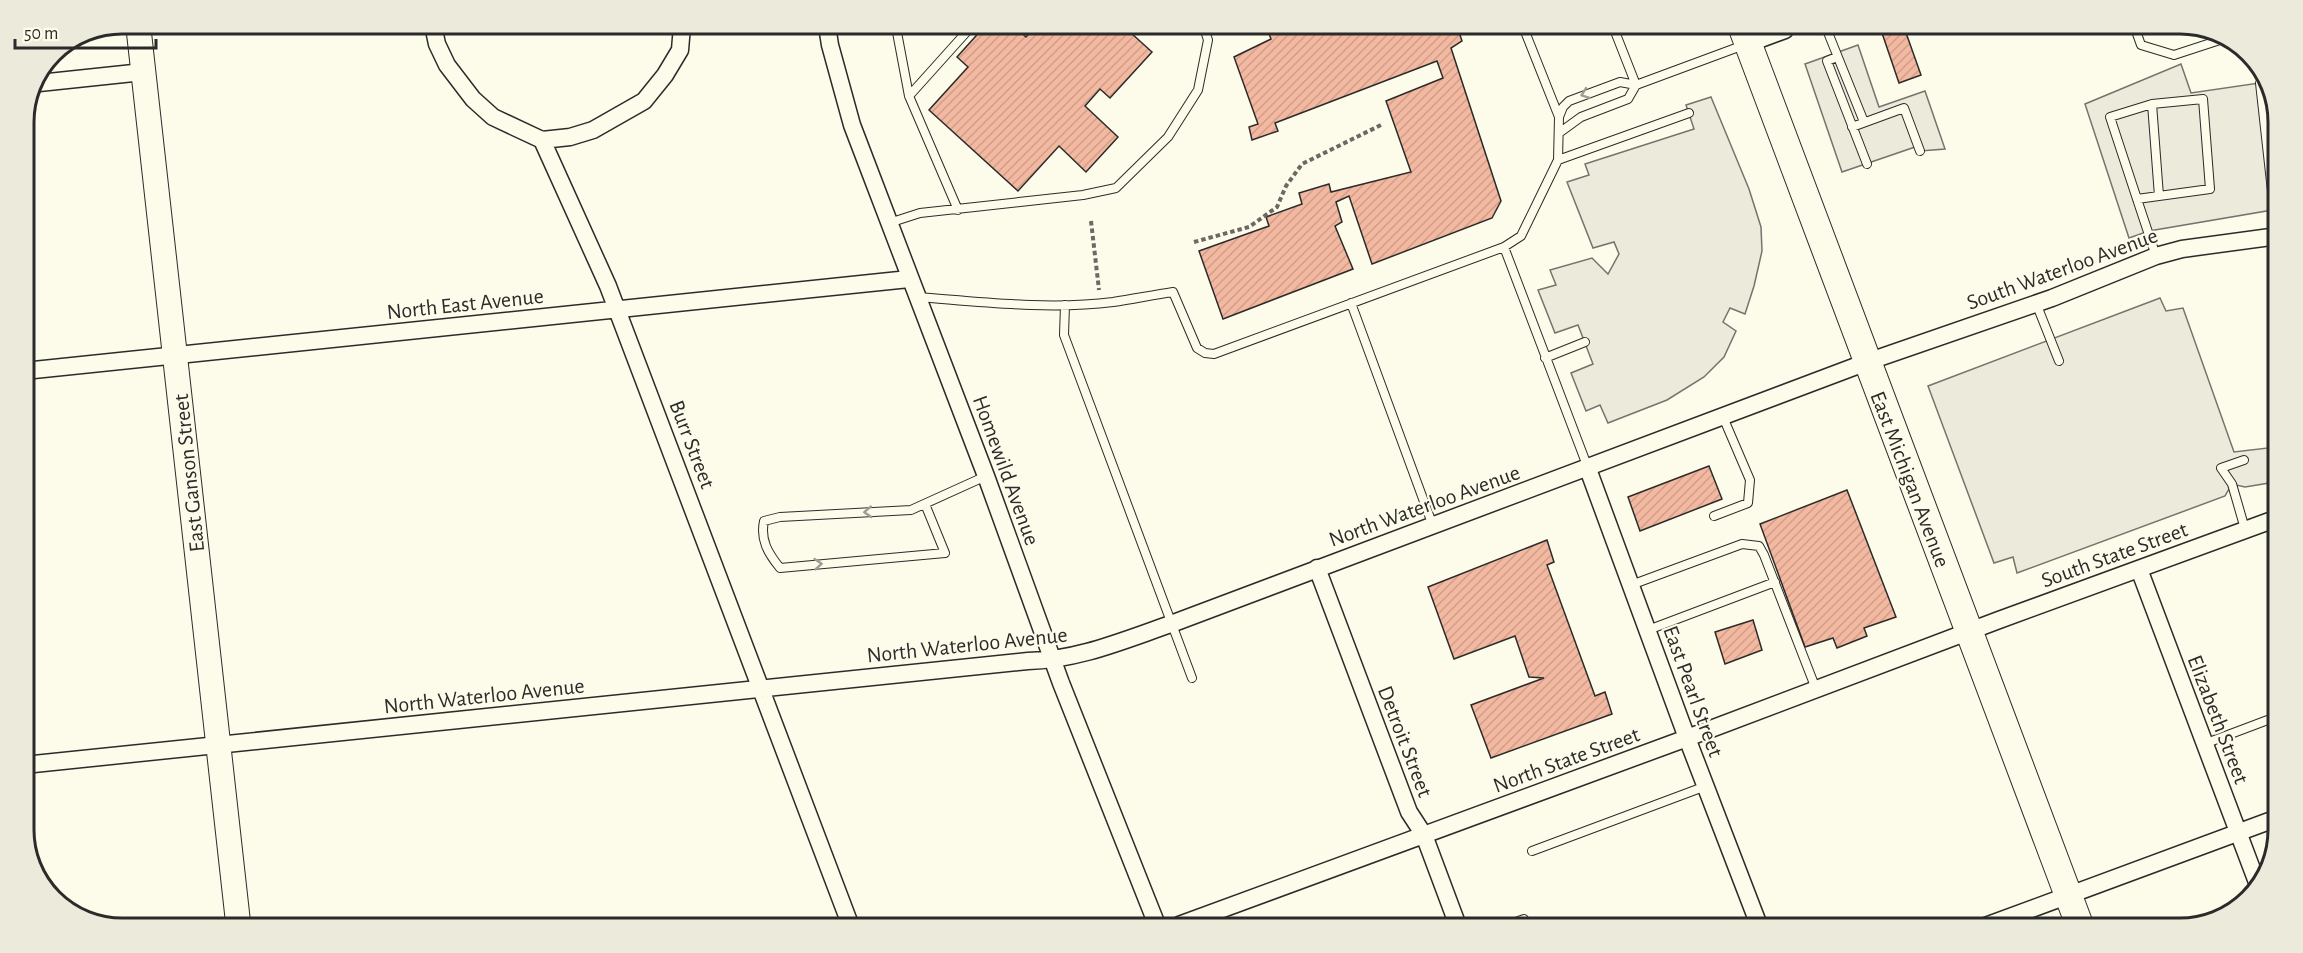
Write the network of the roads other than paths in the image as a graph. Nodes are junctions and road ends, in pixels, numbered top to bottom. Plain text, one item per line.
1 (139, 35) edge
2 (435, 35) edge
3 (681, 35) edge
4 (828, 35) edge
5 (898, 35) edge
6 (963, 35) edge
7 (1206, 35) edge
8 (1526, 35) edge
9 (1616, 35) edge
10 (1829, 35) edge
11 (2137, 35) edge
12 (1745, 37) edge
13 (2215, 42) edge
14 (1838, 57) junction
15 (143, 72) junction
16 (45, 82) edge
17 (1636, 85) junction
18 (2260, 87) edge
19 (909, 96) junction
20 (2152, 104) junction
21 (1689, 113) dead end
22 (1559, 117) junction
23 (1864, 122) junction
24 (1852, 127) junction
25 (1558, 133) junction
26 (542, 140) junction
27 (1920, 151) dead end
28 (2268, 155) edge
29 (1558, 160) junction
30 (1867, 164) dead end
31 (2159, 196) junction
32 (2137, 199) junction
33 (958, 210) junction
34 (889, 224) junction
35 (2268, 237) edge
36 (1504, 247) junction
37 (2156, 256) junction
38 (909, 279) junction
39 (918, 297) junction
40 (1351, 303) junction
41 (2036, 303) junction
42 (1065, 305) junction
43 (618, 310) junction
44 (1585, 342) dead end
45 (175, 355) junction
46 (1545, 358) junction
47 (2060, 361) dead end
48 (1867, 362) junction
49 (35, 370) edge
50 (1722, 417) junction
51 (2244, 460) dead end
52 (1588, 469) junction
53 (986, 476) junction
54 (925, 504) junction
55 (1714, 516) dead end
56 (2268, 521) edge
57 (1433, 526) junction
58 (2245, 529) junction
59 (1317, 568) junction
60 (2139, 569) junction
61 (1775, 582) junction
62 (1631, 585) junction
63 (1171, 624) junction
64 (1648, 630) junction
65 (1968, 631) junction
66 (1054, 660) junction
67 (1192, 678) dead end
68 (761, 689) junction
69 (1816, 689) junction
70 (2268, 720) edge
71 (1687, 738) junction
72 (218, 744) junction
73 (2204, 744) junction
74 (35, 764) edge
75 (1706, 786) junction
76 (2268, 822) edge
77 (2238, 833) junction
78 (1424, 835) junction
79 (1532, 851) dead end
80 (2255, 877) edge
81 (2068, 896) junction
82 (238, 918) edge
83 (848, 918) edge
84 (1154, 918) edge
85 (1201, 918) edge
86 (1455, 918) edge
87 (1757, 918) edge
88 (2008, 918) edge
89 (2076, 918) edge

1 - 15 street, East Ganson Street
2 - 26 street
3 - 26 street
4 - 34 street, Homewild Avenue
5 - 19 lane
6 - 19 lane
7 - 33 lane
8 - 22 lane
9 - 17 lane
10 - 14 lane
11 - 13 lane
12 - 17 lane
12 - 48 main road, East Michigan Avenue
14 - 23 lane
14 - 24 lane
15 - 16 street
15 - 45 street, East Ganson Street
17 -> 22 lane
17 - 25 lane
18 - 28 lane
19 - 33 lane
20 - 31 lane
20 - 31 lane
20 - 32 lane
21 - 29 lane
22 - 25 lane
23 - 24 lane
23 - 27 lane
24 - 30 lane
25 - 29 lane
26 - 43 street, Burr Street
29 - 36 lane
31 - 32 lane
32 - 37 lane
33 - 34 lane
34 - 38 street, Homewild Avenue
35 - 37 street, South Waterloo Avenue
36 - 40 lane
36 - 46 lane
37 - 41 street, South Waterloo Avenue
38 - 39 street, Homewild Avenue
38 - 43 street, North East Avenue
39 - 42 lane
39 - 53 street, Homewild Avenue
40 - 42 lane
40 - 57 lane
41 - 47 lane
41 - 48 street, South Waterloo Avenue
42 - 63 lane
43 - 45 street, North East Avenue
43 - 68 street, Burr Street
44 - 46 lane
45 - 49 street, North East Avenue
45 - 72 street, East Ganson Street
46 - 52 lane
48 - 50 street, North Waterloo Avenue
48 - 65 main road, East Michigan Avenue
50 - 52 street, North Waterloo Avenue
50 - 55 lane
51 - 58 lane
52 - 57 street, North Waterloo Avenue
52 - 62 street, East Pearl Street
53 - 54 lane
53 - 66 street, Homewild Avenue
54 -> 54 lane
56 - 58 street, South State Street
57 - 59 street, North Waterloo Avenue
58 - 60 street, South State Street
59 - 63 street, North Waterloo Avenue
59 - 78 street, Detroit Street
60 - 65 street, South State Street
60 - 73 street, Elizabeth Street
61 - 62 lane
61 - 64 lane
61 - 69 lane
62 - 64 street, East Pearl Street
63 - 66 street, North Waterloo Avenue
63 - 67 lane
64 - 71 street, East Pearl Street
65 - 69 street, North State Street
65 - 81 main road, East Michigan Avenue
66 - 68 street, North Waterloo Avenue
66 - 84 street, Homewild Avenue
68 - 72 street, North Waterloo Avenue
68 - 83 street, Burr Street
69 - 71 street, North State Street
70 - 73 lane
71 - 75 street, East Pearl Street
71 - 78 street, North State Street
72 - 74 street, North Waterloo Avenue
72 - 82 street, East Ganson Street
73 - 77 street, Elizabeth Street
75 - 79 lane
75 - 87 street, East Pearl Street
76 - 77 street
77 - 80 street, Elizabeth Street
77 - 81 street
78 - 85 street, North State Street
78 - 86 street, Detroit Street
81 - 88 street
81 - 89 main road, East Michigan Avenue

